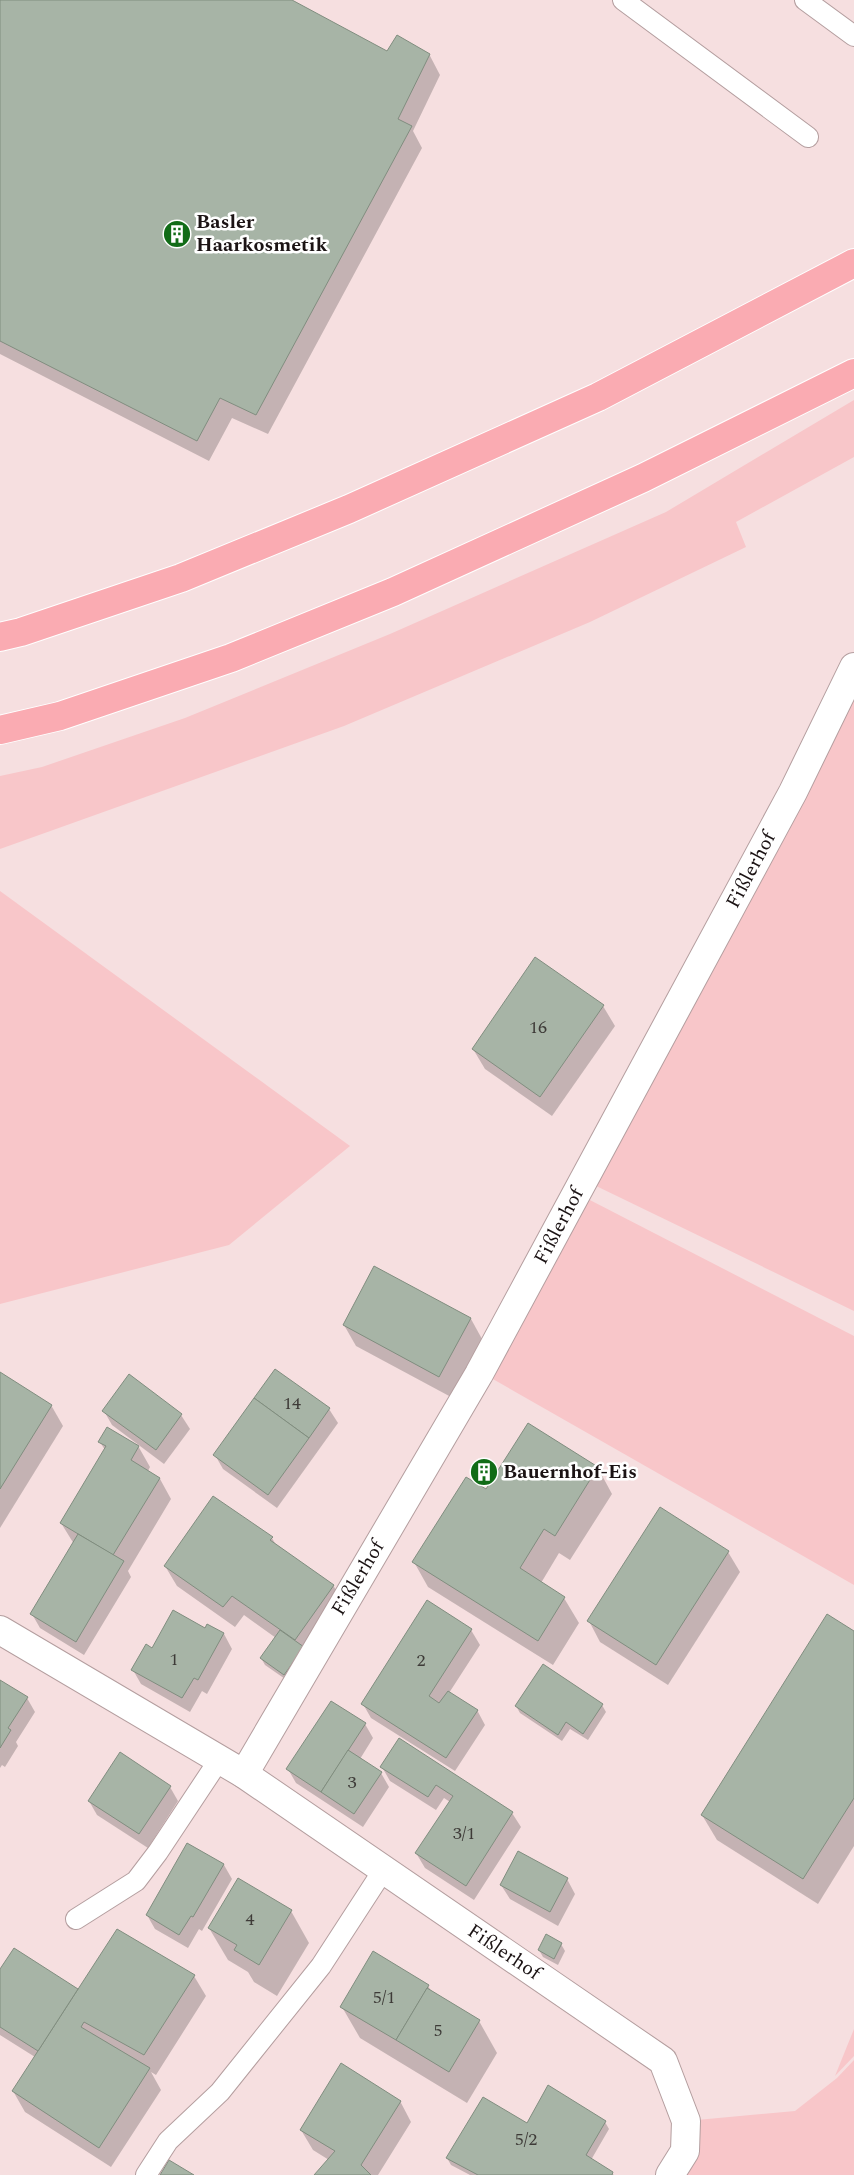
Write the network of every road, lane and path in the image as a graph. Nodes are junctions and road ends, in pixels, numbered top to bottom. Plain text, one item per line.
1 (623, 0) edge
2 (805, 0) edge
3 (854, 36) edge
4 (808, 138) dead end
5 (854, 263) edge
6 (854, 373) edge
7 (0, 637) edge
8 (854, 667) edge
9 (0, 730) edge
10 (0, 1630) edge
11 (219, 1760) junction
12 (244, 1774) junction
13 (384, 1870) junction
14 (76, 1919) dead end
15 (146, 2175) edge
16 (670, 2175) edge

1 - 4 lane
2 - 3 lane
5 - 7 highway
6 - 9 highway
8 - 12 street, Fißlerhof
10 - 11 street, Fißlerhof
11 - 12 street, Fißlerhof
11 - 14 lane
12 - 13 street, Fißlerhof
13 - 15 lane
13 - 16 street, Fißlerhof

